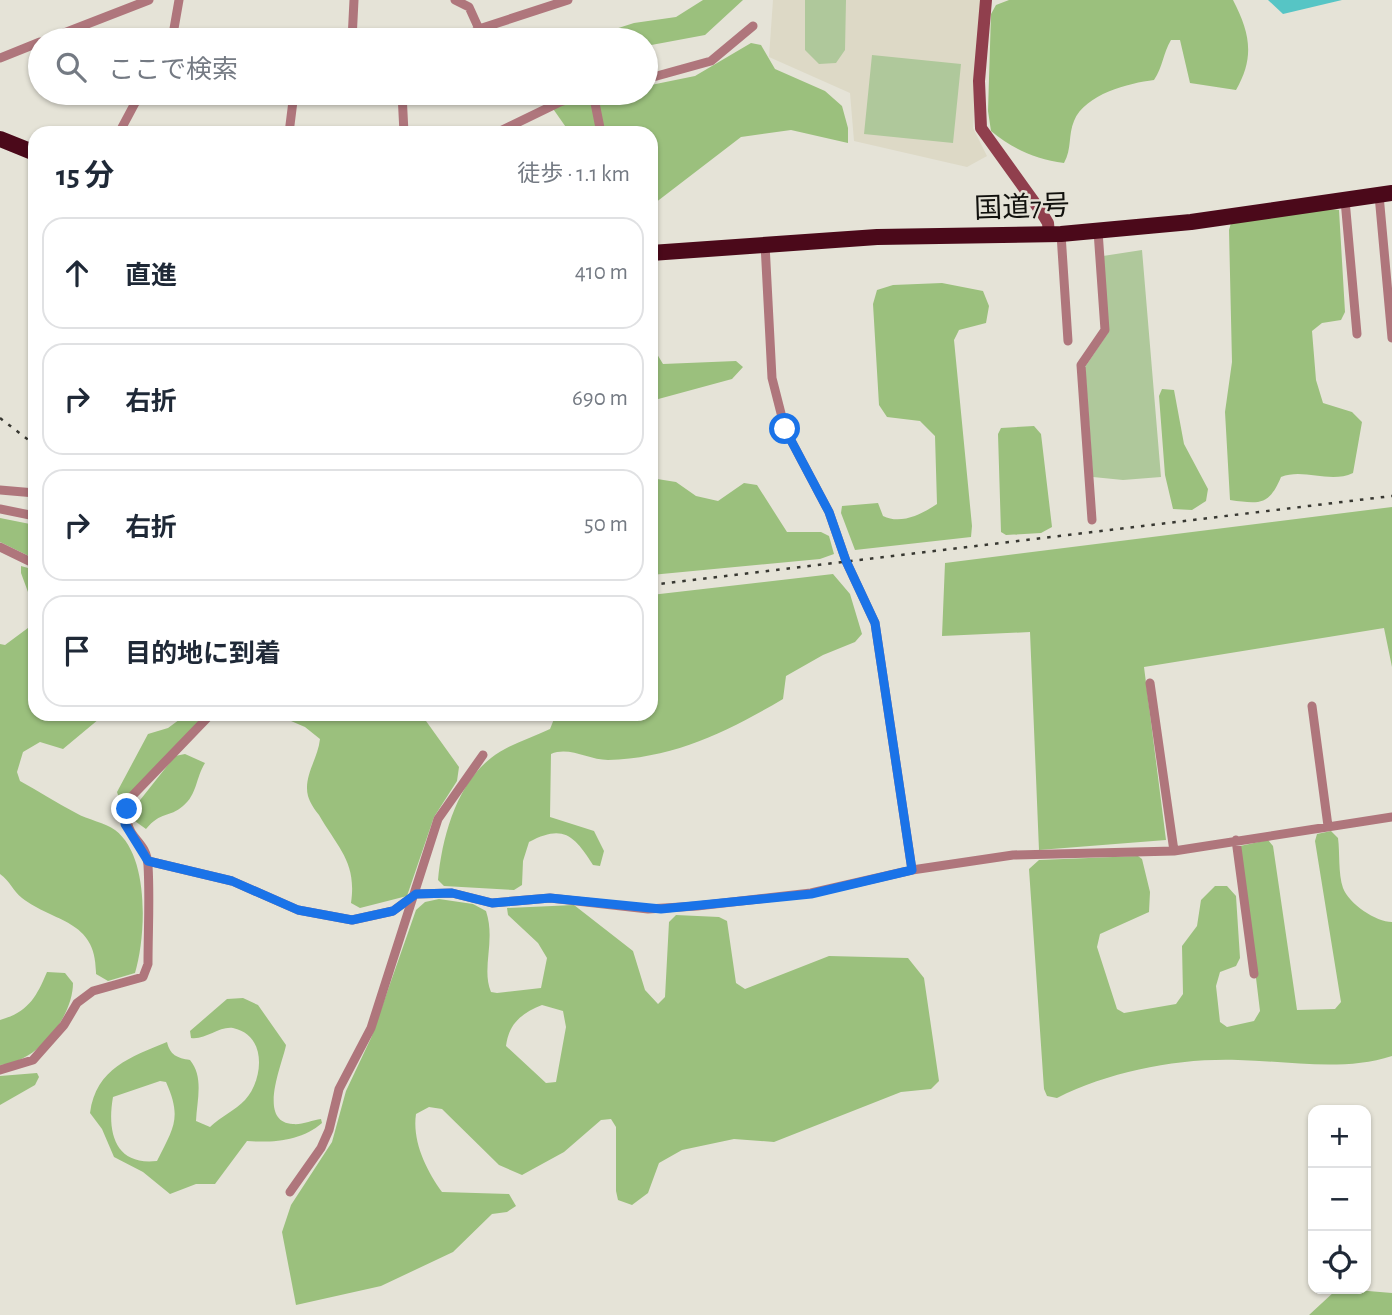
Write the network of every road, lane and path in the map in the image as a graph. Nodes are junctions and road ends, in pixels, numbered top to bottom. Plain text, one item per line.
1 (149, 0) edge
2 (179, 0) edge
3 (354, 0) edge
4 (455, 0) edge
5 (568, 0) edge
6 (986, 0) edge
7 (753, 26) dead end
8 (77, 28) edge
9 (174, 28) edge
10 (353, 28) edge
11 (479, 28) edge
12 (482, 28) edge
13 (28, 47) edge
14 (0, 58) edge
15 (658, 76) edge
16 (134, 105) edge
17 (292, 105) edge
18 (403, 105) edge
19 (554, 105) edge
20 (595, 105) edge
21 (124, 126) edge
22 (290, 126) edge
23 (404, 126) edge
24 (510, 126) edge
25 (600, 126) edge
26 (0, 139) edge
27 (28, 150) edge
28 (1386, 194) edge
29 (1345, 200) junction
30 (1098, 231) junction
31 (1055, 234) junction
32 (765, 244) junction
33 (658, 252) edge
34 (1357, 334) dead end
35 (1392, 338) edge
36 (1068, 341) dead end
37 (0, 490) edge
38 (28, 492) edge
39 (0, 509) edge
40 (28, 515) edge
41 (1091, 520) dead end
42 (0, 547) edge
43 (28, 561) edge
44 (1150, 683) dead end
45 (1312, 706) dead end
46 (204, 721) edge
47 (482, 755) dead end
48 (1392, 817) edge
49 (1328, 826) junction
50 (1236, 840) junction
51 (1174, 851) junction
52 (148, 861) junction
53 (912, 870) junction
54 (416, 894) junction
55 (1254, 974) dead end
56 (0, 1070) edge
57 (290, 1192) dead end

1 - 8 street
2 - 9 street
3 - 10 street
4 - 11 street
5 - 12 street
6 - 31 street
7 - 15 street
13 - 14 street
16 - 21 street
17 - 22 street
18 - 23 street
19 - 24 street
20 - 25 street
26 - 27 highway
28 - 29 highway, 国道7号
28 - 35 street
29 - 30 highway, 国道7号
29 - 34 street
30 - 31 highway, 国道7号
30 - 41 street
31 - 32 highway, 国道7号
31 - 36 street
32 - 33 highway, 国道7号
32 - 53 street
37 - 38 street
39 - 40 street
42 - 43 street
44 - 51 street
45 - 49 street
46 - 52 street
47 - 54 street
48 - 49 street
49 - 50 street
50 - 51 street
50 - 55 street
51 - 53 street
52 - 54 street
52 - 56 street
53 - 54 street
54 - 57 street

